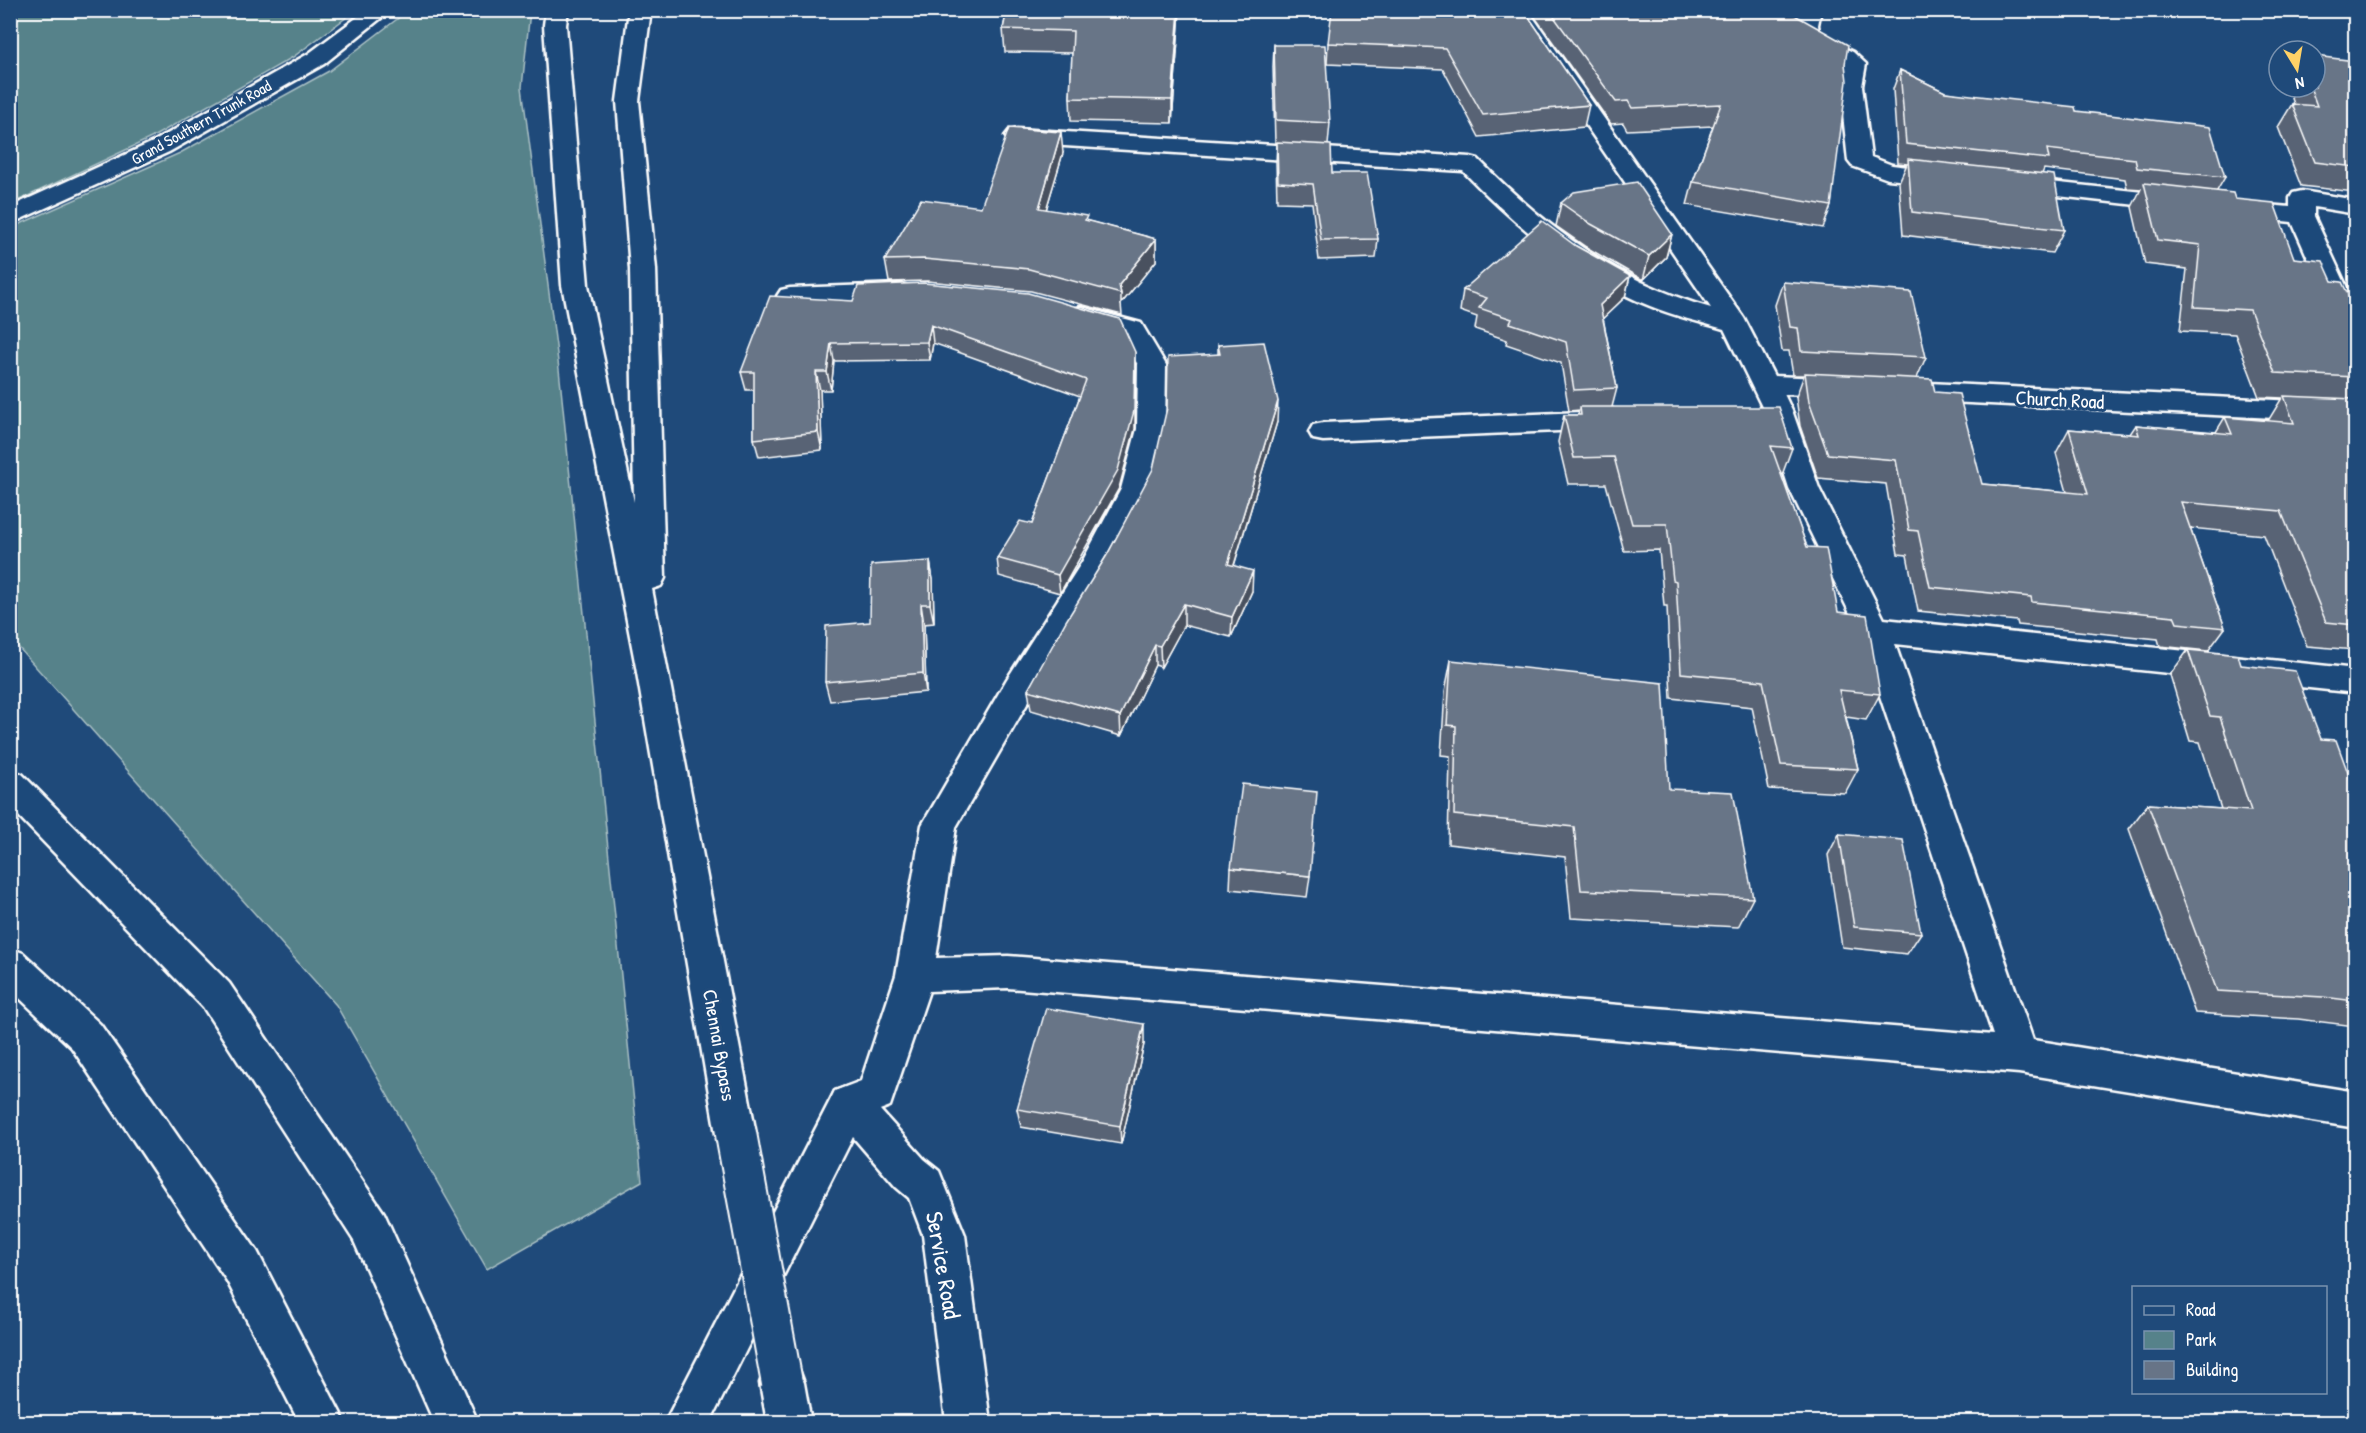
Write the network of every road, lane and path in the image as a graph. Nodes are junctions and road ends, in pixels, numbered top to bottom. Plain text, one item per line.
1 (381, 10) edge
2 (557, 10) edge
3 (640, 10) edge
4 (1517, 10) edge
5 (1810, 10) edge
6 (1013, 136) edge
7 (2355, 207) edge
8 (2302, 216) junction
9 (10, 217) edge
10 (927, 291) edge
11 (790, 296) edge
12 (1054, 308) edge
13 (1735, 324) junction
14 (2355, 338) edge
15 (1765, 384) junction
16 (2355, 413) edge
17 (1627, 419) edge
18 (1323, 432) dead end
19 (1874, 630) junction
20 (652, 667) junction
21 (2355, 681) edge
22 (10, 784) edge
23 (10, 964) edge
24 (915, 975) junction
25 (2019, 1055) junction
26 (849, 1104) junction
27 (2355, 1110) edge
28 (785, 1403) edge
29 (323, 1422) edge
30 (456, 1422) edge
31 (687, 1422) edge
32 (968, 1422) edge

1 - 9 main road, Grand Southern Trunk Road
2 - 20 main road
3 - 20 main road
4 - 13 main road
5 - 8 main road
6 - 13 main road
7 - 8 main road
8 - 14 main road
10 - 11 main road
12 - 24 main road
13 - 15 main road
15 - 16 main road, Church Road
15 - 19 main road
17 - 18 main road
19 - 21 main road
19 - 25 main road
20 - 28 main road, Chennai Bypass, bridge
22 - 30 main road
23 - 29 main road
24 - 25 main road
24 - 26 main road
25 - 27 main road
26 - 31 main road
26 - 32 main road, Service Road

